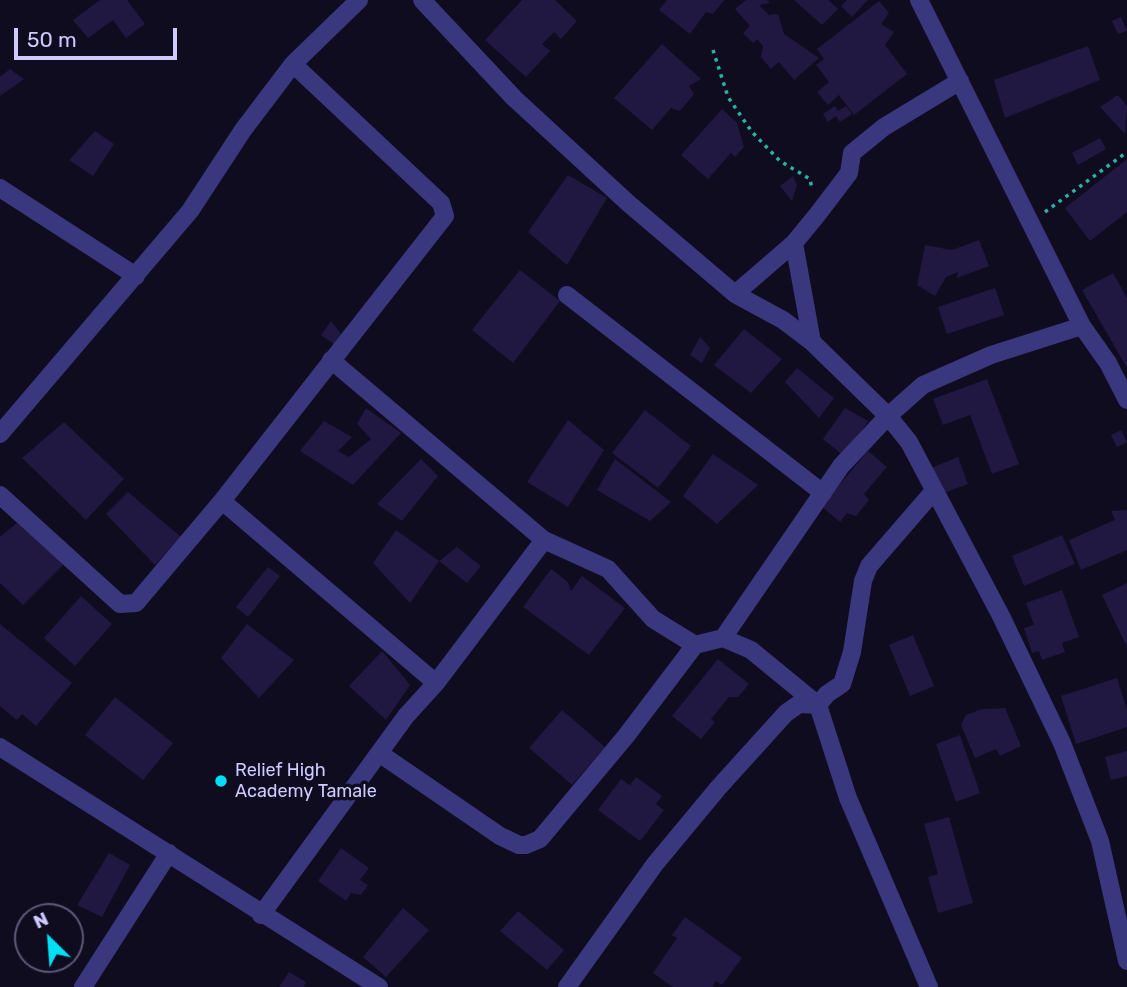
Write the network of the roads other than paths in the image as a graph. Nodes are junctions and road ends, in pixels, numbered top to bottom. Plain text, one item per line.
1 (359, 0) edge
2 (422, 0) edge
3 (919, 0) edge
4 (293, 64) junction
5 (960, 80) junction
6 (0, 188) edge
7 (794, 243) junction
8 (136, 275) junction
9 (735, 294) junction
10 (567, 295) dead end
11 (1082, 326) junction
12 (811, 342) junction
13 (331, 360) junction
14 (1127, 400) edge
15 (888, 416) junction
16 (0, 434) edge
17 (933, 492) junction
18 (823, 494) junction
19 (0, 495) edge
20 (222, 501) junction
21 (544, 541) junction
22 (723, 638) junction
23 (695, 645) junction
24 (436, 683) junction
25 (818, 705) junction
26 (0, 747) edge
27 (379, 753) junction
28 (169, 853) junction
29 (261, 915) junction
30 (1127, 961) edge
31 (92, 984) edge
32 (379, 987) edge
33 (567, 987) edge
34 (929, 987) edge

1 - 4 street
2 - 9 street
3 - 5 street
4 - 8 street
4 - 13 street
5 - 7 street
5 - 11 street
6 - 8 street
7 - 9 street
7 - 12 street
8 - 16 street
9 - 12 street
10 - 18 street
11 - 14 street
11 - 15 street
12 - 15 street
13 - 20 street
13 - 21 street
15 - 17 street
15 - 18 street
17 - 25 street
17 - 30 street
18 - 22 street
19 - 20 street
20 - 24 street
21 - 23 street
21 - 24 street
22 - 23 street
22 - 25 street
23 - 27 street
24 - 27 street
25 - 33 street
25 - 34 street
26 - 28 street
27 - 29 street
28 - 29 street
28 - 31 street
29 - 32 street

